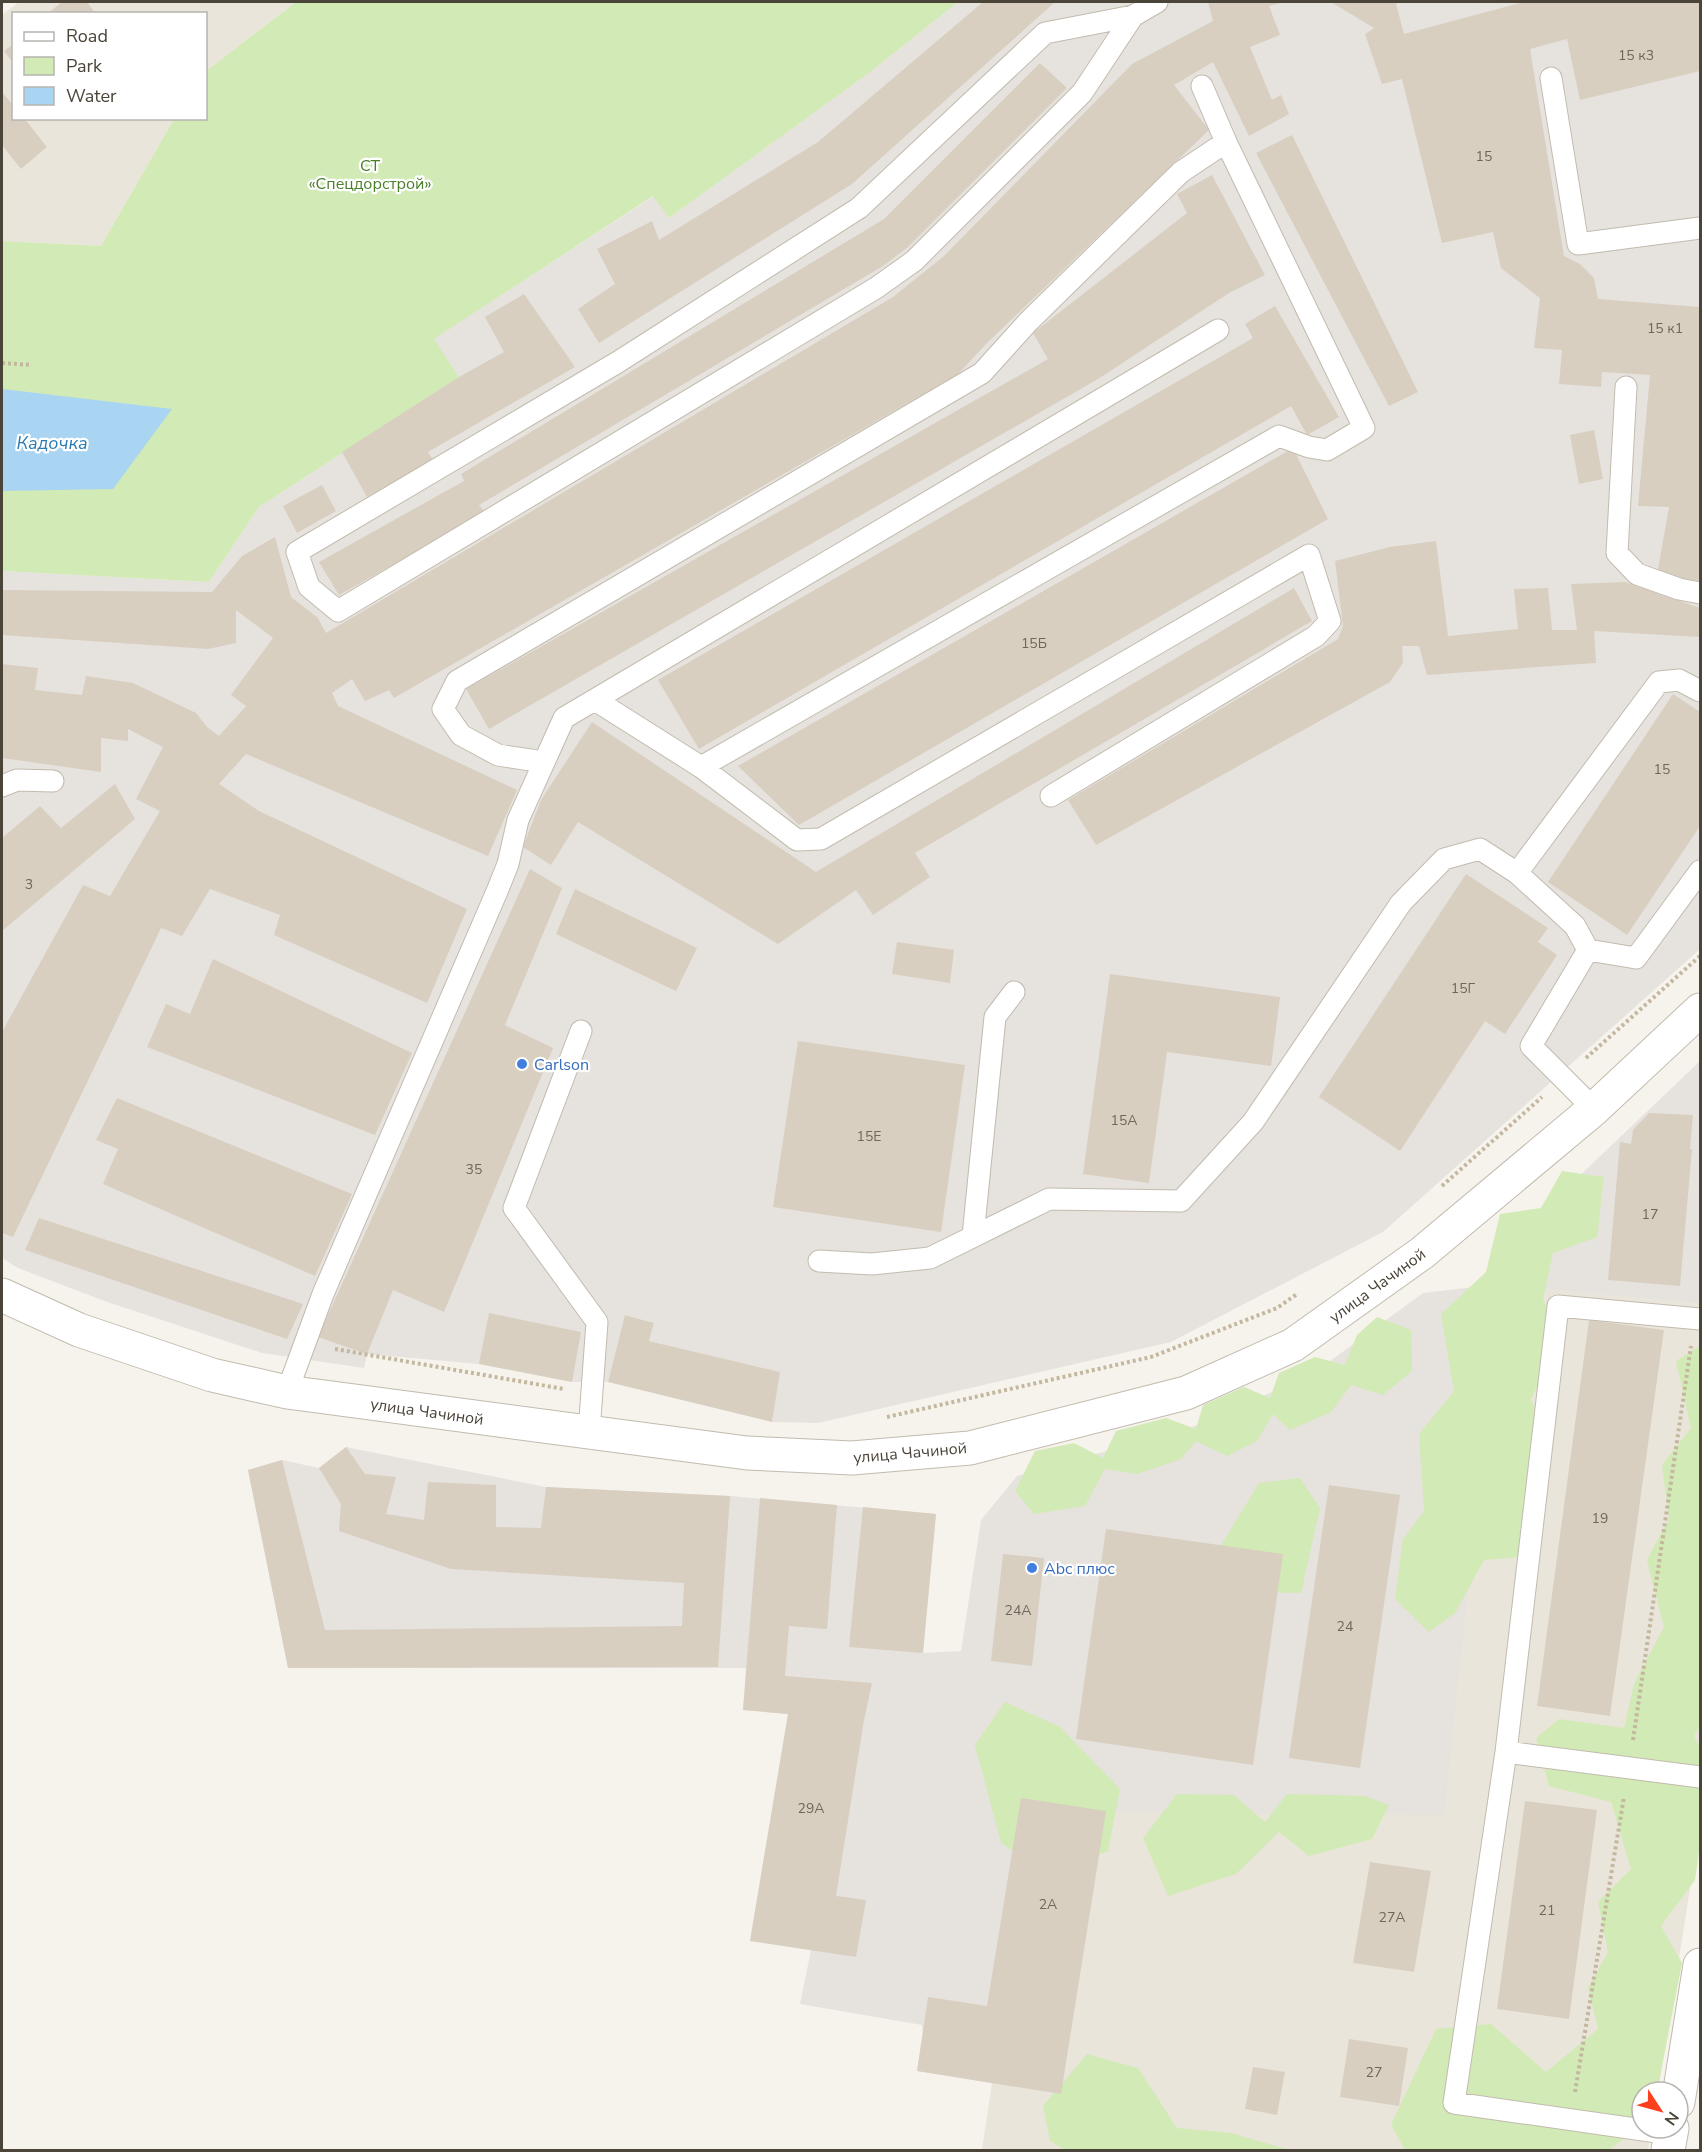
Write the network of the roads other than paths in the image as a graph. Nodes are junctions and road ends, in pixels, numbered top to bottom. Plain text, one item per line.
1 (1157, 2) edge
2 (1133, 16) junction
3 (1551, 78) dead end
4 (1202, 86) dead end
5 (1226, 142) junction
6 (1701, 228) edge
7 (1218, 330) dead end
8 (1626, 387) dead end
9 (1701, 593) edge
10 (1701, 691) edge
11 (595, 700) junction
12 (544, 762) junction
13 (701, 767) junction
14 (53, 781) dead end
15 (2, 786) edge
16 (1051, 796) dead end
17 (1701, 871) edge
18 (1517, 873) junction
19 (1588, 950) junction
20 (1014, 992) dead end
21 (1701, 1010) edge
22 (581, 1031) dead end
23 (1594, 1109) junction
24 (974, 1236) junction
25 (819, 1262) dead end
26 (2, 1295) edge
27 (1698, 1319) edge
28 (287, 1392) junction
29 (589, 1432) junction
30 (1506, 1752) junction
31 (1701, 1777) edge
32 (1701, 1965) edge
33 (1688, 2080) edge
34 (1630, 2131) edge

1 - 2 lane
2 - 2 lane
3 - 6 lane
4 - 5 lane
5 - 12 lane
5 - 13 lane
7 - 11 lane
8 - 9 lane
10 - 18 lane
11 - 12 lane
11 - 13 lane
12 - 28 lane
13 - 16 lane
14 - 15 lane
17 - 19 lane
18 - 19 lane
18 - 24 lane
19 - 23 lane
20 - 24 lane
21 - 23 street, улица Чачиной
22 - 29 lane
23 - 29 street, улица Чачиной
24 - 25 lane
26 - 28 street, улица Чачиной
27 - 30 lane
28 - 29 street, улица Чачиной
30 - 31 lane
30 - 34 lane
32 - 33 street

